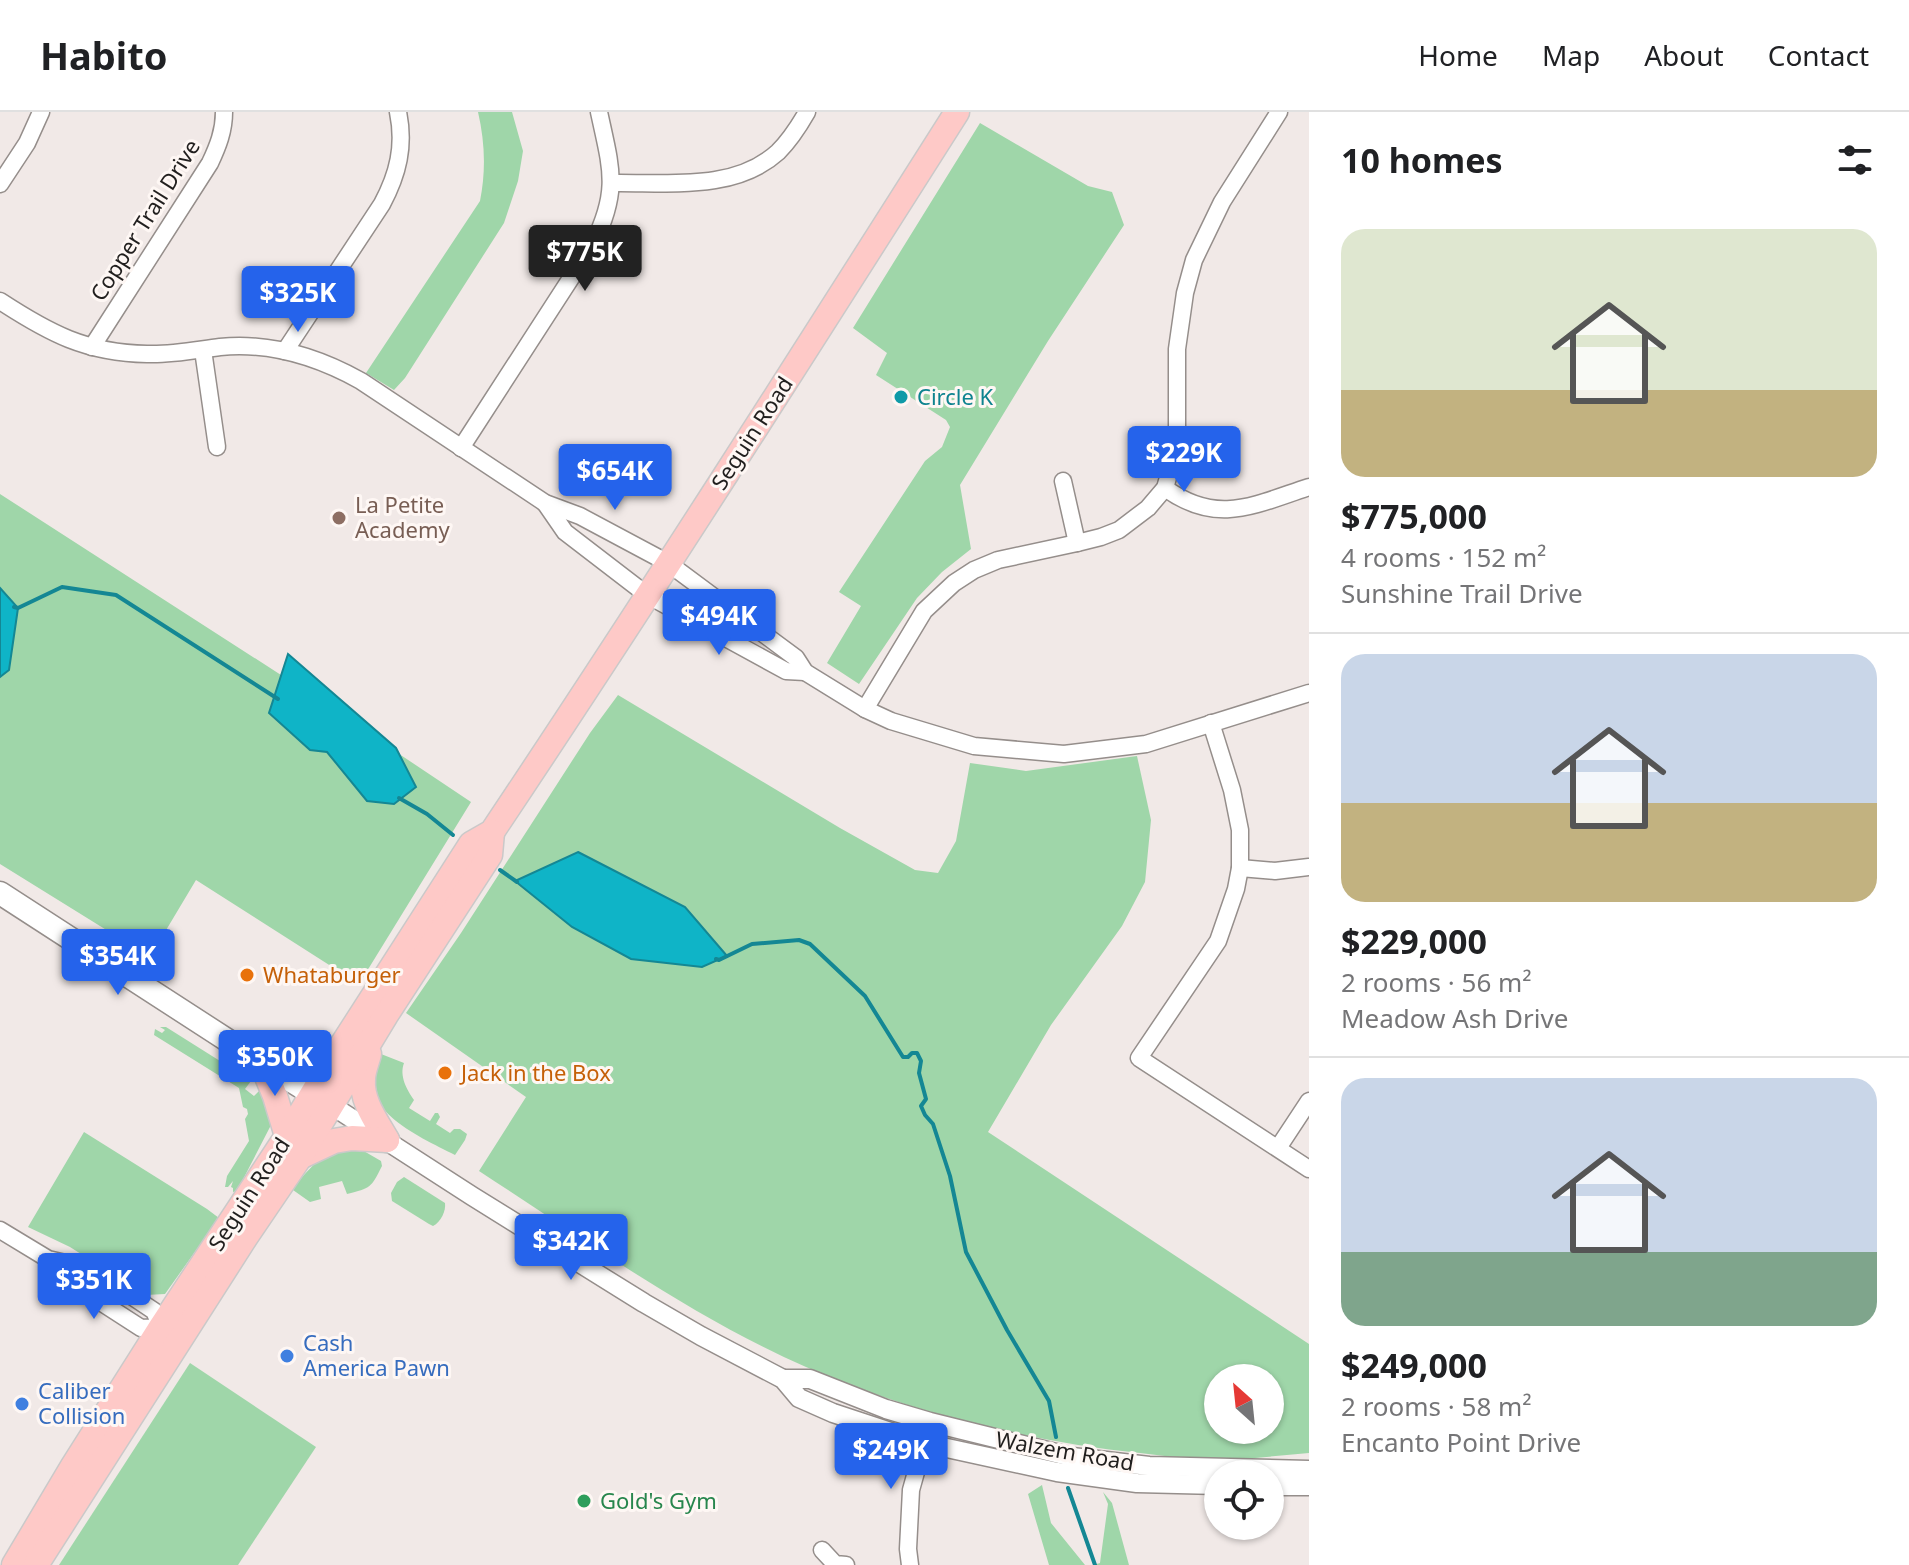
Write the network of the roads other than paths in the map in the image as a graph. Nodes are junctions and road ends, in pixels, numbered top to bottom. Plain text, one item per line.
1 (41, 112) edge
2 (224, 112) edge
3 (398, 112) edge
4 (599, 112) edge
5 (807, 112) edge
6 (957, 112) edge
7 (1279, 112) edge
8 (612, 183) junction
9 (0, 184) edge
10 (0, 301) edge
11 (92, 347) junction
12 (203, 350) junction
13 (285, 351) junction
14 (217, 447) dead end
15 (461, 448) junction
16 (1063, 481) dead end
17 (1309, 487) edge
18 (1165, 488) junction
19 (545, 503) junction
20 (1077, 543) junction
21 (668, 563) junction
22 (647, 595) junction
23 (805, 672) junction
24 (1309, 693) edge
25 (865, 709) junction
26 (1211, 723) junction
27 (492, 832) junction
28 (1309, 867) edge
29 (1240, 868) junction
30 (0, 893) edge
31 (371, 1040) junction
32 (340, 1048) junction
33 (261, 1062) junction
34 (322, 1100) junction
35 (1309, 1101) edge
36 (387, 1140) junction
37 (293, 1147) junction
38 (1278, 1148) junction
39 (1309, 1169) edge
40 (0, 1230) edge
41 (210, 1293) junction
42 (161, 1327) junction
43 (783, 1379) junction
44 (153, 1382) junction
45 (930, 1422) junction
46 (924, 1443) junction
47 (1309, 1470) edge
48 (1204, 1485) edge
49 (1284, 1486) edge
50 (1309, 1486) edge
51 (822, 1550) dead end
52 (14, 1565) edge
53 (36, 1565) edge
54 (846, 1565) edge
55 (910, 1565) edge

1 - 9 street
2 - 11 street, Copper Trail Drive
3 - 13 street
4 - 8 street
5 - 8 street
6 - 21 main road, Seguin Road
7 - 18 street
8 - 15 street
10 - 11 street
11 - 12 street
12 - 13 street
12 - 14 street
13 - 15 street
15 - 19 street
16 - 20 street
17 - 18 street
18 - 20 street
19 - 21 street
19 - 22 street
20 - 25 street
21 - 22 main road, Seguin Road
21 - 23 street
22 - 23 street
22 - 27 main road, Seguin Road
23 - 25 street
24 - 26 street
25 - 26 street
26 - 29 street
27 - 31 main road, Seguin Road
27 - 32 main road, Seguin Road
28 - 29 street
29 - 38 street
30 - 33 main road, Walzem Road
31 - 34 main road, Seguin Road
31 - 36 main road
32 - 33 main road
32 - 34 main road, Seguin Road
33 - 34 main road, Walzem Road
33 - 37 main road
34 - 36 street, Walzem Road
34 - 37 main road, Seguin Road
35 - 38 street
36 - 37 main road
36 - 43 street, Walzem Road
37 - 41 main road, Seguin Road
37 - 42 main road, Seguin Road
38 - 39 street
40 - 42 street
41 - 42 main road
41 - 44 main road, Seguin Road
42 - 44 main road
42 - 52 main road, Seguin Road
43 - 45 street, Walzem Road
43 - 46 street, Walzem Road
44 - 53 main road, Seguin Road
45 - 46 street
45 - 47 street, Walzem Road
46 - 48 street, Walzem Road
46 - 55 street
49 - 50 street
51 - 54 street

